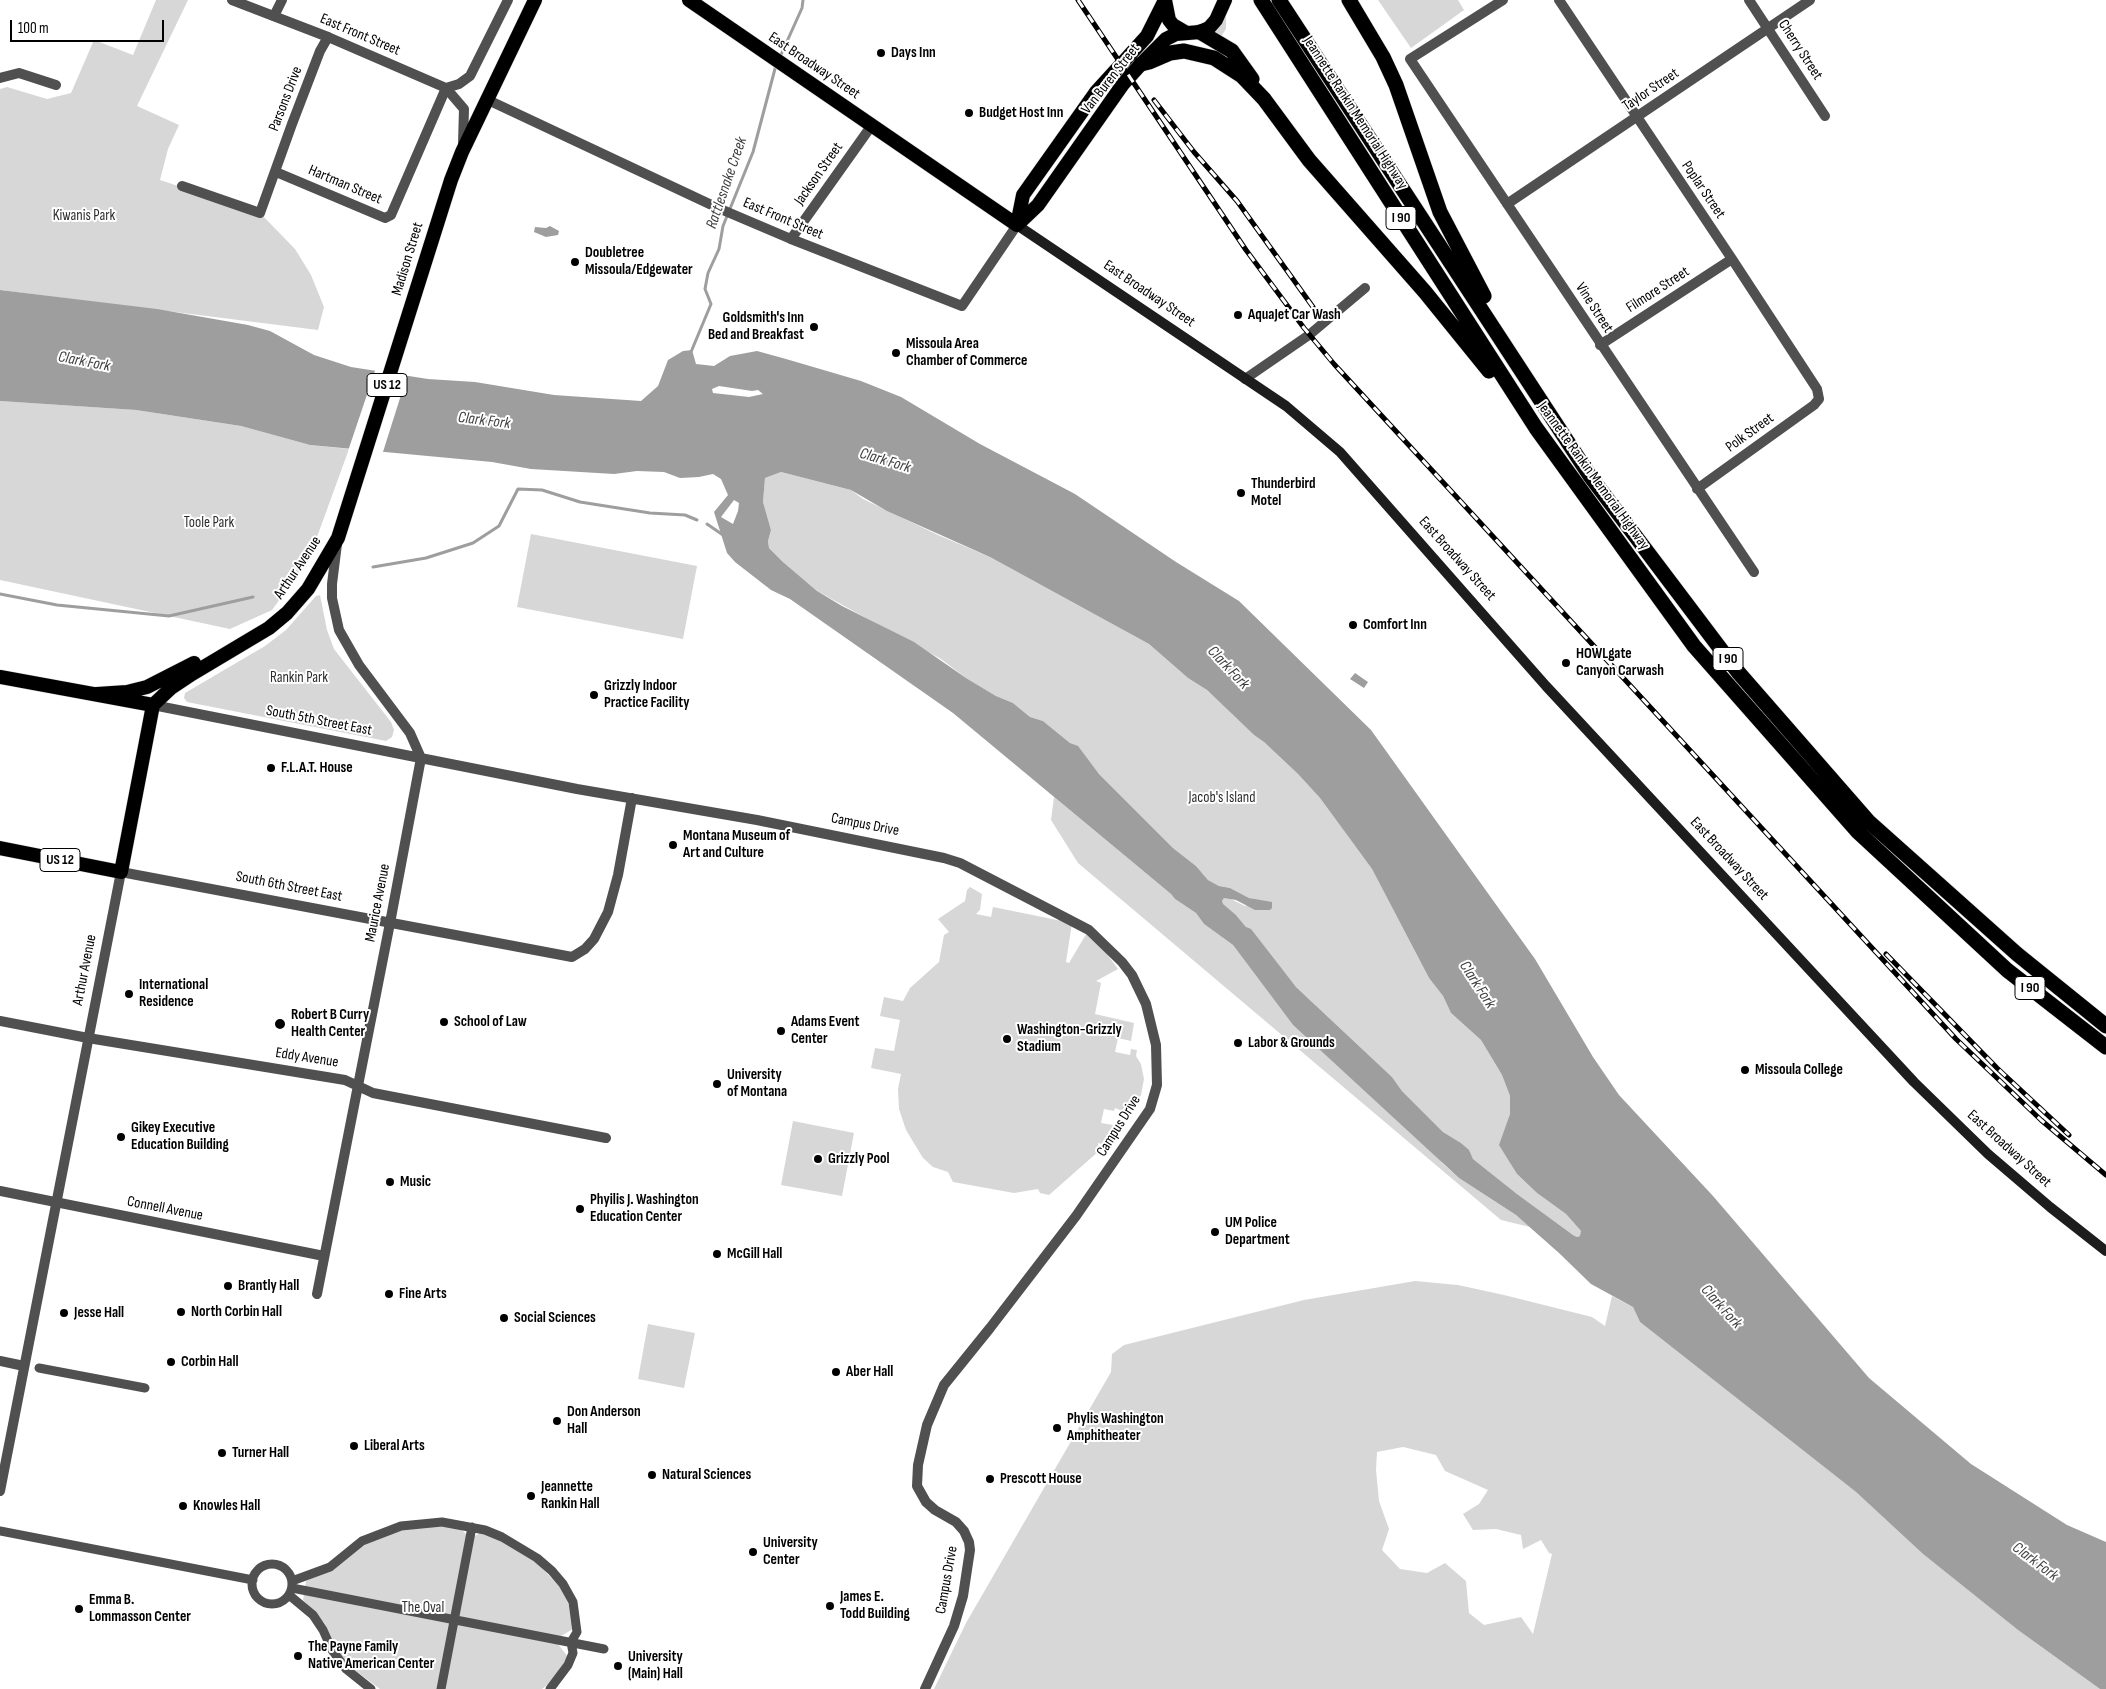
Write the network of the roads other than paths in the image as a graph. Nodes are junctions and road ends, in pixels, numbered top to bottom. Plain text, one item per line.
1 (232, 0) edge
2 (282, 0) edge
3 (508, 0) edge
4 (535, 0) edge
5 (689, 0) edge
6 (1165, 0) edge
7 (1349, 0) edge
8 (1503, 0) edge
9 (1559, 0) edge
10 (1749, 0) edge
11 (1810, 0) edge
12 (1269, 3) edge
13 (1221, 4) edge
14 (274, 16) junction
15 (1768, 28) junction
16 (1185, 32) junction
17 (1200, 32) junction
18 (328, 37) junction
19 (1141, 64) junction
20 (0, 78) edge
21 (56, 85) dead end
22 (446, 88) junction
23 (488, 100) junction
24 (1264, 100) junction
25 (1826, 116) dead end
26 (1636, 118) junction
27 (872, 125) junction
28 (462, 152) junction
29 (276, 172) junction
30 (182, 186) dead end
31 (1507, 204) junction
32 (1018, 225) junction
33 (791, 239) junction
34 (1732, 259) junction
35 (1365, 288) dead end
36 (1600, 345) junction
37 (1526, 375) junction
38 (1245, 380) junction
39 (1819, 399) joint
40 (1536, 428) junction
41 (1697, 489) junction
42 (338, 538) junction
43 (1754, 572) dead end
44 (270, 628) junction
45 (0, 676) edge
46 (97, 694) junction
47 (153, 705) junction
48 (421, 758) junction
49 (632, 798) junction
50 (0, 848) edge
51 (121, 872) junction
52 (390, 923) junction
53 (0, 1021) edge
54 (2106, 1026) edge
55 (88, 1038) junction
56 (2106, 1047) edge
57 (359, 1086) junction
58 (606, 1138) dead end
59 (0, 1191) edge
60 (56, 1202) junction
61 (2106, 1251) edge
62 (324, 1256) junction
63 (317, 1294) dead end
64 (0, 1361) edge
65 (24, 1366) junction
66 (39, 1368) dead end
67 (145, 1388) dead end
68 (0, 1491) edge
69 (472, 1527) junction
70 (0, 1531) edge
71 (253, 1580) junction
72 (291, 1588) junction
73 (454, 1620) junction
74 (571, 1642) junction
75 (604, 1649) dead end
76 (371, 1689) edge
77 (441, 1689) edge
78 (550, 1689) edge
79 (925, 1689) edge

1 - 14 street, East Front Street
2 - 14 street
3 - 22 street
4 - 23 highway, Madison Street / US 12
5 - 27 highway, East Broadway Street
6 - 16 highway, Van Buren Street
6 - 32 highway, Van Buren Street
7 - 37 highway
8 - 31 street, Vine Street
9 - 26 street, Poplar Street
10 - 15 street, Cherry Street
11 - 15 street, Taylor Street
12 - 37 highway, Jeannette Rankin Memorial Highway / I 90
12 - 40 highway, Jeannette Rankin Memorial Highway / I 90
13 - 17 highway
14 - 18 street, East Front Street
15 - 25 street, Cherry Street
15 - 26 street, Taylor Street
16 - 17 highway, Van Buren Street
16 - 19 highway, Van Buren Street
17 - 24 highway
18 - 22 street, East Front Street
18 - 29 street, Parsons Drive
19 - 24 highway
19 - 32 highway, Van Buren Street
20 - 21 street
22 - 28 street
22 - 29 street, Hartman Street
23 - 28 highway, Madison Street / US 12
23 - 33 street, East Front Street
24 - 40 highway
26 - 31 street, Taylor Street
26 - 34 street, Poplar Street
27 - 32 highway, East Broadway Street
27 - 33 street, Jackson Street
28 - 42 highway, Madison Street / US 12
29 - 30 street
31 - 36 street, Vine Street
32 - 33 street, East Front Street
32 - 38 main road, East Broadway Street
34 - 36 street, Filmore Street
34 - 39 street, Poplar Street
35 - 38 street
36 - 41 street, Vine Street
37 - 54 highway, Jeannette Rankin Memorial Highway / I 90
38 - 61 main road, East Broadway Street
39 - 41 street, Polk Street
40 - 56 highway, Jeannette Rankin Memorial Highway / I 90
41 - 43 street, Vine Street
42 - 44 highway, Arthur Avenue / US 12
42 - 48 street, US 12
44 - 46 highway
44 - 47 highway, Arthur Avenue / US 12
45 - 46 highway, South 5th Street East
46 - 47 highway, South 5th Street East
47 - 48 street, South 5th Street East
47 - 51 highway, Arthur Avenue
48 - 49 street, South 5th Street East
48 - 52 street, Maurice Avenue
49 - 52 street, South 6th Street East
49 - 79 street, Campus Drive
50 - 51 highway, South 6th Street East / US 12
51 - 52 street, South 6th Street East / US 12
51 - 55 street, Arthur Avenue
52 - 57 street, Maurice Avenue
53 - 55 street, Eddy Avenue
55 - 57 street, Eddy Avenue
55 - 60 street, Arthur Avenue
57 - 58 street, Eddy Avenue
57 - 62 street, Maurice Avenue
59 - 60 street, Connell Avenue
60 - 62 street, Connell Avenue
60 - 65 street, Arthur Avenue
62 - 63 street, Maurice Avenue
64 - 65 street
65 - 68 street, Arthur Avenue
66 - 67 street
69 - 72 street
69 - 73 street
69 - 74 street
70 - 71 street
71 - 72 street
71 - 72 street
72 - 73 street
72 - 76 street
73 - 74 street
73 - 77 street
74 - 75 street
74 - 78 street

